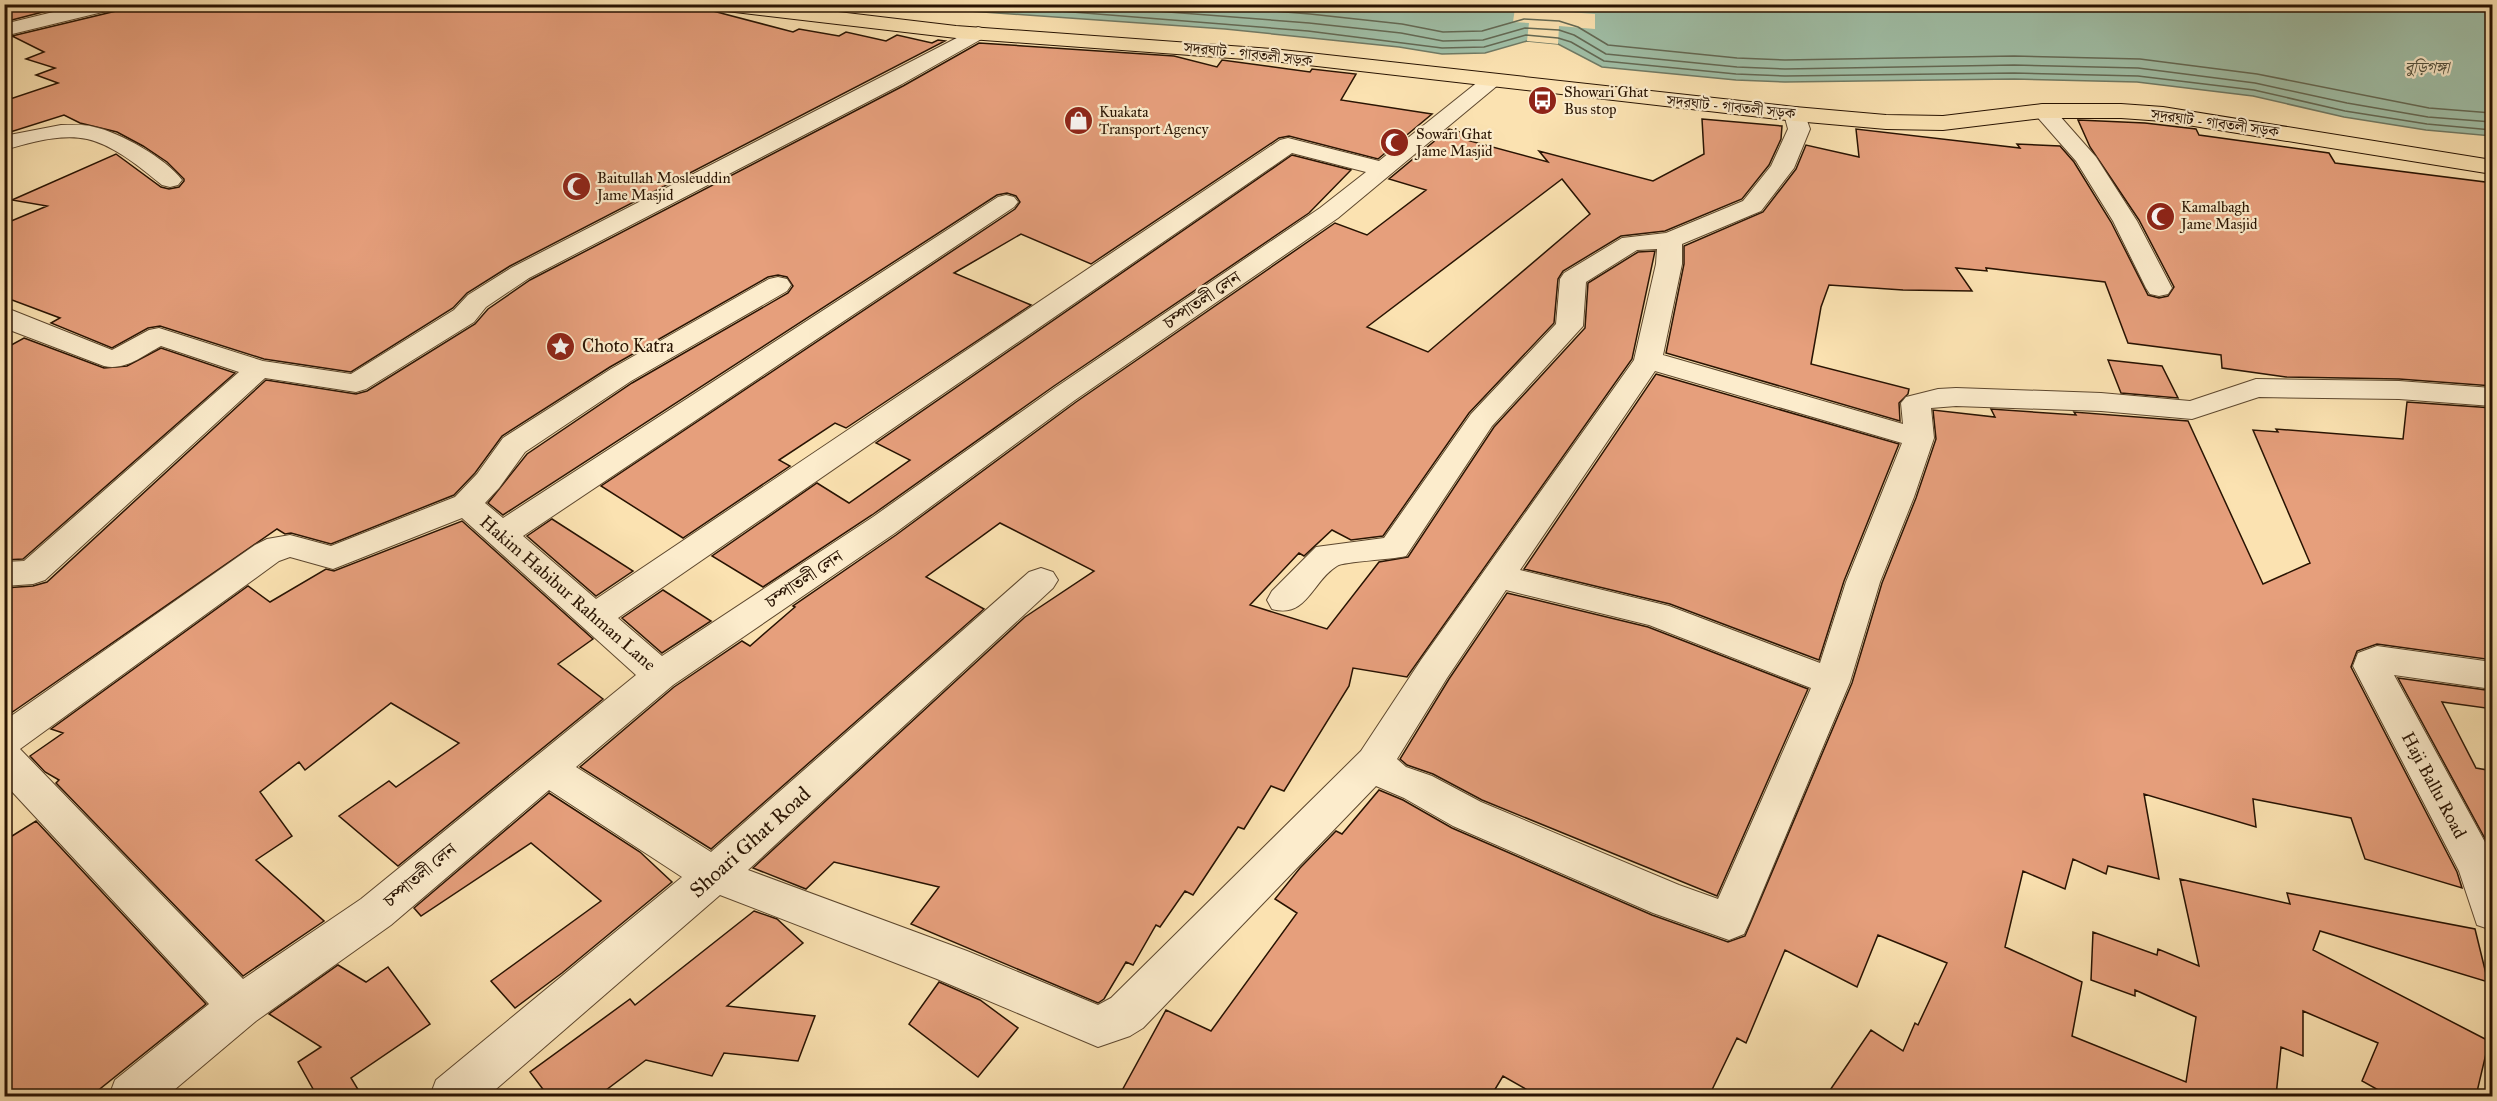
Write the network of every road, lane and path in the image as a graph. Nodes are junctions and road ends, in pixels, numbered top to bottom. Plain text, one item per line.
1 (112, 4) edge
2 (718, 4) edge
3 (4, 30) edge
4 (978, 33) junction
5 (1491, 81) junction
6 (2043, 111) junction
7 (1795, 114) junction
8 (4, 143) edge
9 (2493, 167) edge
10 (1383, 170) junction
11 (170, 180) dead end
12 (1006, 202) dead end
13 (1670, 240) junction
14 (778, 285) dead end
15 (2159, 288) dead end
16 (4, 315) edge
17 (1648, 360) junction
18 (259, 369) junction
19 (2493, 397) edge
20 (1919, 438) junction
21 (466, 504) junction
22 (501, 534) junction
23 (4, 574) edge
24 (1499, 577) junction
25 (1041, 580) dead end
26 (1284, 600) dead end
27 (595, 617) junction
28 (660, 675) junction
29 (2493, 675) edge
30 (1832, 682) junction
31 (4, 741) edge
32 (4, 757) edge
33 (1375, 762) junction
34 (547, 769) junction
35 (714, 875) junction
36 (2493, 912) edge
37 (240, 1006) junction
38 (132, 1096) edge
39 (453, 1096) edge

1 - 3 street
2 - 4 highway, সদরঘাট - গাবতলী সড়ক
4 - 5 highway, সদরঘাট - গাবতলী সড়ক
4 - 18 street
5 - 7 highway, সদরঘাট - গাবতলী সড়ক
5 - 10 street, চম্পাতলী লেন
6 - 7 highway, সদরঘাট - গাবতলী সড়ক
6 - 9 highway, সদরঘাট - গাবতলী সড়ক
6 - 15 street
7 - 13 street
8 - 11 street
10 - 27 street
10 - 28 street, চম্পাতলী লেন
12 - 22 street
13 - 17 street
13 - 26 street
14 - 21 street, Hakim Habibur Rahman Lane
16 - 18 street
17 - 20 street
17 - 24 street
18 - 23 street
19 - 20 street
20 - 30 street
21 - 22 street, Hakim Habibur Rahman Lane
21 - 31 street
22 - 27 street, Hakim Habibur Rahman Lane
24 - 30 street
24 - 33 street
25 - 35 street, Shoari Ghat Road
27 - 28 street, Hakim Habibur Rahman Lane
28 - 34 street, চম্পাতলী লেন
29 - 36 street, Haji Ballu Road
30 - 33 street
32 - 37 street
33 - 35 street
34 - 35 street
34 - 37 street, চম্পাতলী লেন
35 - 39 street, Shoari Ghat Road
37 - 38 street, চম্পাতলী লেন

